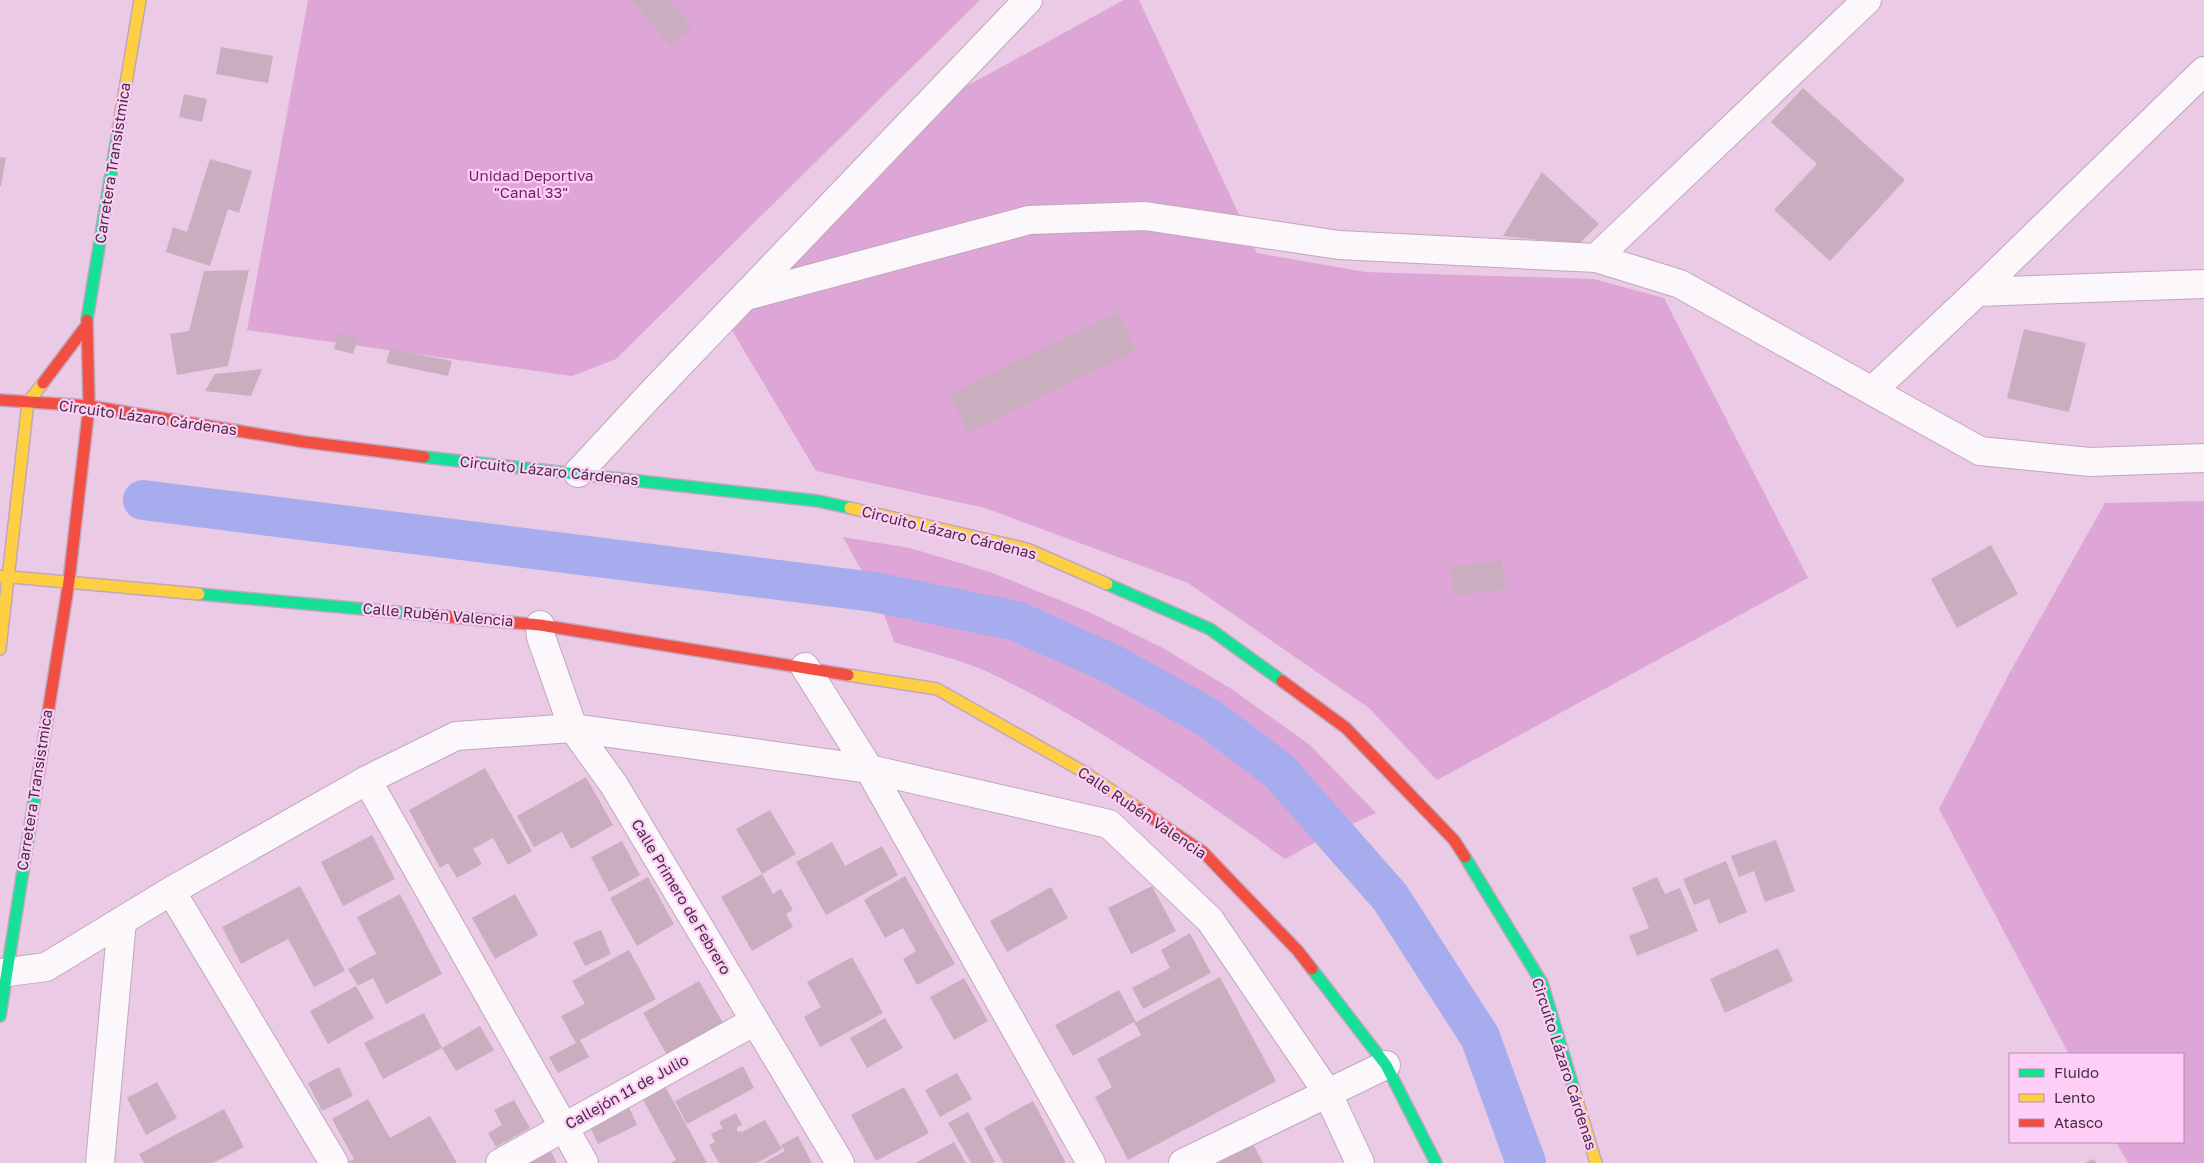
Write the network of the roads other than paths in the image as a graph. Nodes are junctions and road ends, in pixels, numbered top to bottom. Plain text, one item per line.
1 (140, 0) edge
2 (1028, 0) edge
3 (1867, 0) edge
4 (2204, 71) edge
5 (1596, 258) junction
6 (2204, 284) edge
7 (1977, 292) junction
8 (746, 296) junction
9 (86, 326) junction
10 (1872, 392) junction
11 (0, 400) edge
12 (28, 402) junction
13 (89, 406) junction
14 (2204, 458) edge
15 (578, 473) junction
16 (5, 576) edge
17 (69, 581) junction
18 (540, 625) junction
19 (0, 649) edge
20 (805, 667) junction
21 (574, 728) junction
22 (869, 769) junction
23 (367, 780) junction
24 (171, 891) junction
25 (122, 921) junction
26 (3, 973) edge
27 (0, 1016) edge
28 (754, 1021) junction
29 (1386, 1066) junction
30 (1327, 1092) junction
31 (564, 1128) junction
32 (100, 1163) edge
33 (334, 1163) edge
34 (500, 1163) edge
35 (584, 1163) edge
36 (840, 1163) edge
37 (1092, 1163) edge
38 (1183, 1163) edge
39 (1360, 1163) edge
40 (1436, 1163) edge
41 (1596, 1163) edge

1 - 9 street, Carretera Transistmica
2 - 8 street
3 - 5 street
4 - 7 street
5 - 8 street
5 - 10 street
6 - 7 street
7 - 10 street
8 - 15 street
9 - 12 street
9 - 13 street, Carretera Transistmica
10 - 14 street
11 - 12 street, Circuito Lázaro Cárdenas
12 - 13 street, Circuito Lázaro Cárdenas
12 - 16 street
13 - 15 street, Circuito Lázaro Cárdenas
13 - 17 street, Carretera Transistmica
15 - 41 street, Circuito Lázaro Cárdenas
16 - 17 street, Calle Rubén Valencia
16 - 19 street
17 - 18 street, Calle Rubén Valencia
17 - 26 street, Carretera Transistmica
18 - 20 street, Calle Rubén Valencia
18 - 21 street, Calle Primero de Febrero
20 - 22 street
20 - 29 street, Calle Rubén Valencia
21 - 22 street, Calle Rubén Valencia
21 - 23 street, Calle Rubén Valencia
21 - 28 street, Calle Primero de Febrero
22 - 30 street, Calle Rubén Valencia
22 - 37 street
23 - 24 street, Calle Rubén Valencia
23 - 31 street
24 - 25 street, Calle Rubén Valencia
24 - 33 street
25 - 26 street, Calle Rubén Valencia
25 - 32 street
26 - 27 street, Carretera Transistmica
28 - 31 street, Callejón 11 de Julio
28 - 36 street, Calle Primero de Febrero
29 - 30 street
29 - 40 street, Calle Rubén Valencia
30 - 38 street
30 - 39 street, Calle Rubén Valencia
31 - 34 street, Callejón 11 de Julio
31 - 35 street

